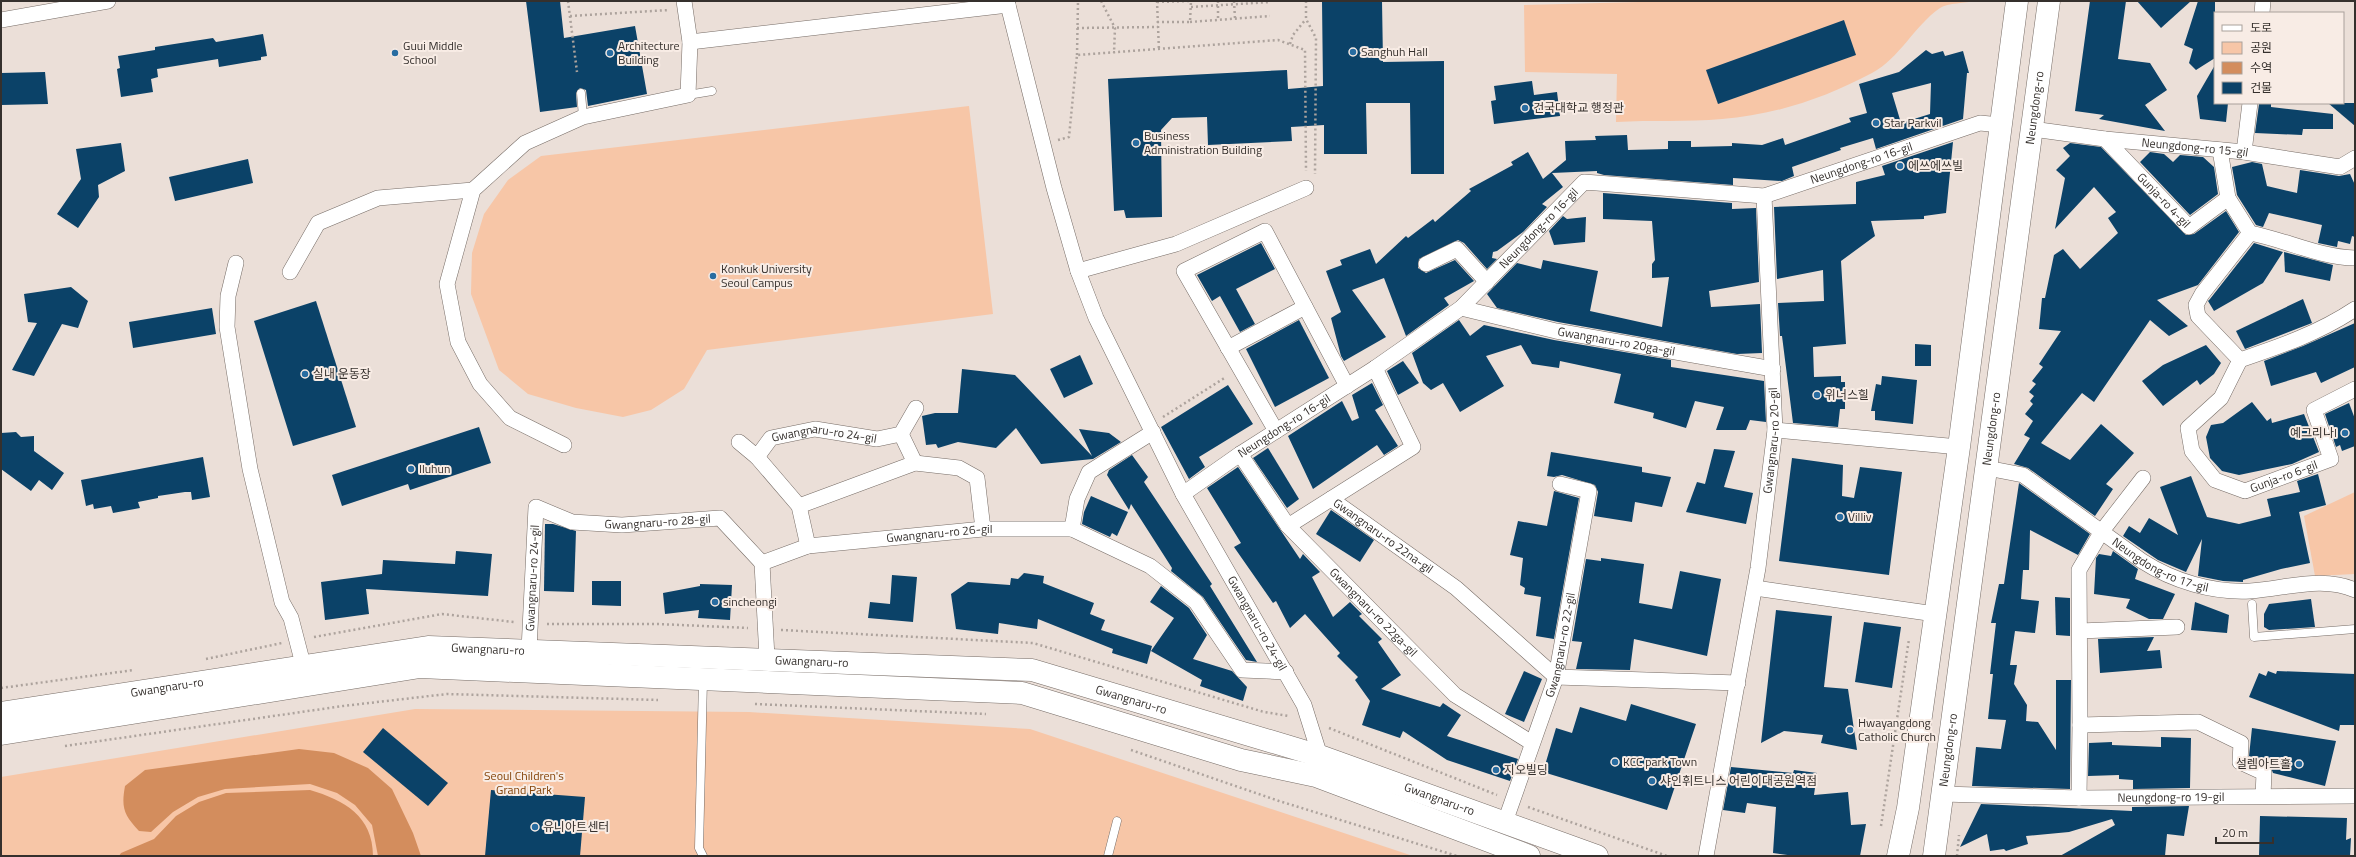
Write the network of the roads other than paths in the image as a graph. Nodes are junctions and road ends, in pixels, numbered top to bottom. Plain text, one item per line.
1 (108, 1) edge
2 (2017, 1) edge
3 (2049, 1) edge
4 (2263, 1) edge
5 (1008, 3) edge
6 (684, 5) edge
7 (2262, 12) edge
8 (1, 20) edge
9 (690, 42) junction
10 (712, 91) dead end
11 (581, 93) dead end
12 (688, 95) junction
13 (2250, 104) edge
14 (583, 117) junction
15 (2000, 125) junction
16 (2032, 129) junction
17 (2105, 139) junction
18 (2220, 150) junction
19 (2244, 152) junction
20 (2355, 158) edge
21 (1311, 185) road end
22 (473, 190) junction
23 (1764, 196) junction
24 (2228, 198) junction
25 (2250, 233) junction
26 (2355, 258) edge
27 (236, 263) dead end
28 (1426, 264) dead end
29 (1078, 271) junction
30 (290, 272) dead end
31 (1486, 282) junction
32 (1305, 307) junction
33 (1461, 308) junction
34 (2355, 309) edge
35 (1228, 348) junction
36 (2240, 360) junction
37 (1375, 368) junction
38 (1773, 369) junction
39 (1347, 386) junction
40 (2355, 389) edge
41 (916, 408) dead end
42 (1151, 429) junction
43 (1775, 430) junction
44 (1276, 431) junction
45 (901, 434) junction
46 (739, 442) dead end
47 (564, 445) dead end
48 (1959, 447) junction
49 (1240, 454) junction
50 (757, 457) junction
51 (915, 463) junction
52 (1987, 468) junction
53 (2143, 478) dead end
54 (1560, 484) dead end
55 (1183, 494) junction
56 (1331, 499) junction
57 (799, 506) junction
58 (536, 507) joint
59 (1288, 526) junction
60 (983, 529) junction
61 (1072, 529) junction
62 (2102, 531) junction
63 (808, 546) junction
64 (762, 563) junction
65 (1755, 588) junction
66 (2355, 590) edge
67 (2252, 604) dead end
68 (1936, 614) junction
69 (2177, 627) dead end
70 (2355, 629) edge
71 (2080, 631) junction
72 (529, 650) junction
73 (767, 658) junction
74 (703, 668) junction
75 (1286, 672) junction
76 (306, 677) junction
77 (1556, 677) junction
78 (1738, 684) junction
79 (1, 713) edge
80 (2080, 725) junction
81 (1, 734) edge
82 (1532, 743) junction
83 (1318, 766) junction
84 (1943, 794) junction
85 (2263, 796) junction
86 (2355, 796) edge
87 (2079, 798) junction
88 (1117, 821) dead end
89 (1505, 822) junction
90 (702, 856) edge
91 (1108, 856) edge
92 (1529, 856) edge
93 (1597, 856) edge
94 (1706, 856) edge
95 (1898, 856) edge
96 (1934, 856) edge

1 - 8 street
2 - 15 main road
3 - 16 main road, Neungdong-ro
4 - 7 street
5 - 9 street
5 - 29 street, Gwangnaru-ro 24-gil
6 - 9 street
9 - 12 street
10 - 12 lane
11 - 14 lane
12 - 14 street
13 - 19 street
14 - 22 street
15 - 16 main road
15 - 23 street, Neungdong-ro 16-gil
15 - 48 main road
16 - 17 street, Neungdong-ro 15-gil
16 - 52 main road, Neungdong-ro
17 - 18 street, Neungdong-ro 15-gil
17 - 24 street, Gunja-ro 4-gil
18 - 19 street, Neungdong-ro 15-gil
18 - 24 street
19 - 20 street, Neungdong-ro 15-gil
21 - 29 street
22 - 30 street
22 - 47 street
23 - 31 street, Neungdong-ro 16-gil
23 - 38 street, Gwangnaru-ro 20-gil
24 - 25 street
25 - 26 street
25 - 36 street
27 - 76 street
28 - 31 street
29 - 42 street, Gwangnaru-ro 24-gil
31 - 33 street, Neungdong-ro 16-gil
32 - 35 street
32 - 35 street
32 - 39 street
33 - 37 street, Neungdong-ro 16-gil
33 - 38 street, Gwangnaru-ro 20ga-gil
34 - 36 street
35 - 44 street
36 - 40 street, Gunja-ro 6-gil
37 - 39 street, Neungdong-ro 16-gil
37 - 56 street, Gwangnaru-ro 22na-gil
38 - 43 street, Gwangnaru-ro 20-gil
39 - 44 street, Neungdong-ro 16-gil
41 - 45 street
42 - 55 street, Gwangnaru-ro 24-gil
42 - 61 street
43 - 48 street
43 - 65 street, Gwangnaru-ro 20-gil
44 - 49 street, Neungdong-ro 16-gil
45 - 50 street, Gwangnaru-ro 24-gil
45 - 51 street
46 - 50 street, Gwangnaru-ro 24-gil
48 - 68 main road
49 - 55 street, Neungdong-ro 16-gil
49 - 59 street, Gwangnaru-ro 22ga-gil
50 - 57 street
51 - 57 street
51 - 60 street
52 - 62 street, Neungdong-ro 17-gil
52 - 84 main road, Neungdong-ro
53 - 62 street
54 - 77 street, Gwangnaru-ro 22-gil
55 - 75 street, Gwangnaru-ro 24-gil
56 - 59 street
56 - 77 street, Gwangnaru-ro 22na-gil
57 - 63 street
58 - 64 street, Gwangnaru-ro 28-gil
58 - 72 street, Gwangnaru-ro 24-gil
59 - 82 street, Gwangnaru-ro 22ga-gil
60 - 61 street, Gwangnaru-ro 26-gil
60 - 63 street, Gwangnaru-ro 26-gil
61 - 75 street
62 - 66 street, Neungdong-ro 17-gil
62 - 71 street
63 - 64 street, Gwangnaru-ro 26-gil
64 - 73 street
65 - 68 street
65 - 78 street, Gwangnaru-ro 20-gil
67 - 70 lane
68 - 95 main road
69 - 71 street
71 - 80 street
72 - 74 main road, Gwangnaru-ro
72 - 76 main road, Gwangnaru-ro
73 - 74 main road, Gwangnaru-ro
73 - 83 main road, Gwangnaru-ro
74 - 76 main road, Gwangnaru-ro
74 - 83 main road, Gwangnaru-ro
74 - 90 lane
75 - 83 street, Gwangnaru-ro 24-gil
76 - 79 main road, Gwangnaru-ro
76 - 81 main road, Gwangnaru-ro
77 - 78 street
77 - 82 street, Gwangnaru-ro 22-gil
78 - 94 street, Gwangnaru-ro 20-gil
80 - 85 street
80 - 87 street
82 - 89 street, Gwangnaru-ro 22-gil
83 - 89 main road, Gwangnaru-ro
83 - 92 main road, Gwangnaru-ro
84 - 87 street, Neungdong-ro 19-gil
84 - 96 main road, Neungdong-ro
85 - 86 street, Neungdong-ro 19-gil
85 - 87 street, Neungdong-ro 19-gil
88 - 91 lane
89 - 93 main road, Gwangnaru-ro

